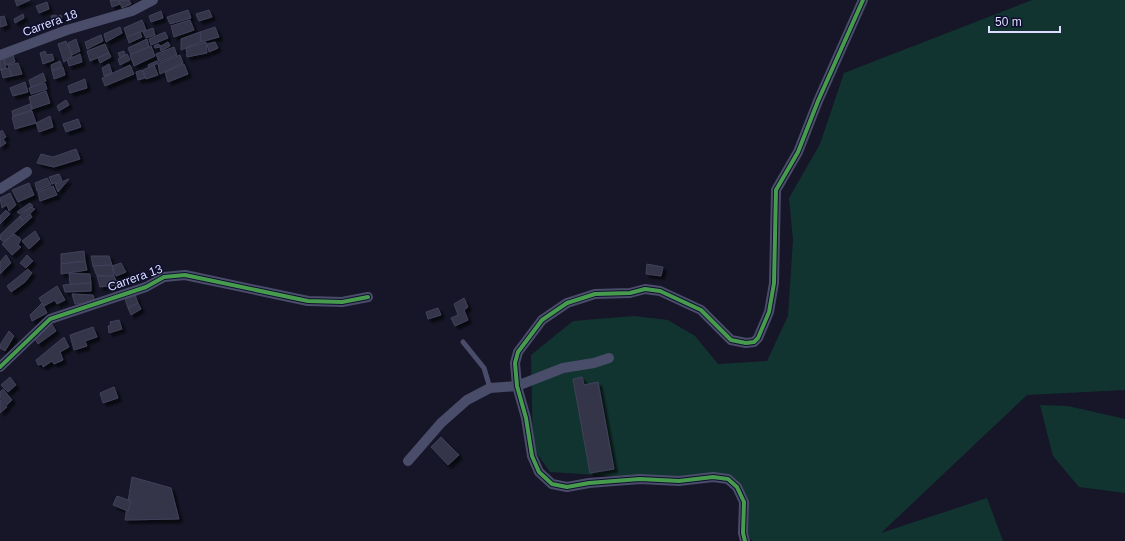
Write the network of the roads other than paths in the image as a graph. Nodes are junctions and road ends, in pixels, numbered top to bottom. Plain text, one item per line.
1 (153, 0) edge
2 (863, 0) edge
3 (0, 55) edge
4 (27, 172) dead end
5 (0, 189) edge
6 (368, 298) dead end
7 (463, 342) dead end
8 (609, 358) dead end
9 (0, 367) edge
10 (517, 386) junction
11 (490, 388) junction
12 (408, 461) dead end
13 (745, 541) edge

1 - 3 street, Carrera 18
2 - 10 street
4 - 5 street
6 - 9 street, Carrera 13
7 - 11 lane
8 - 10 street
10 - 11 street
10 - 13 street
11 - 12 street

